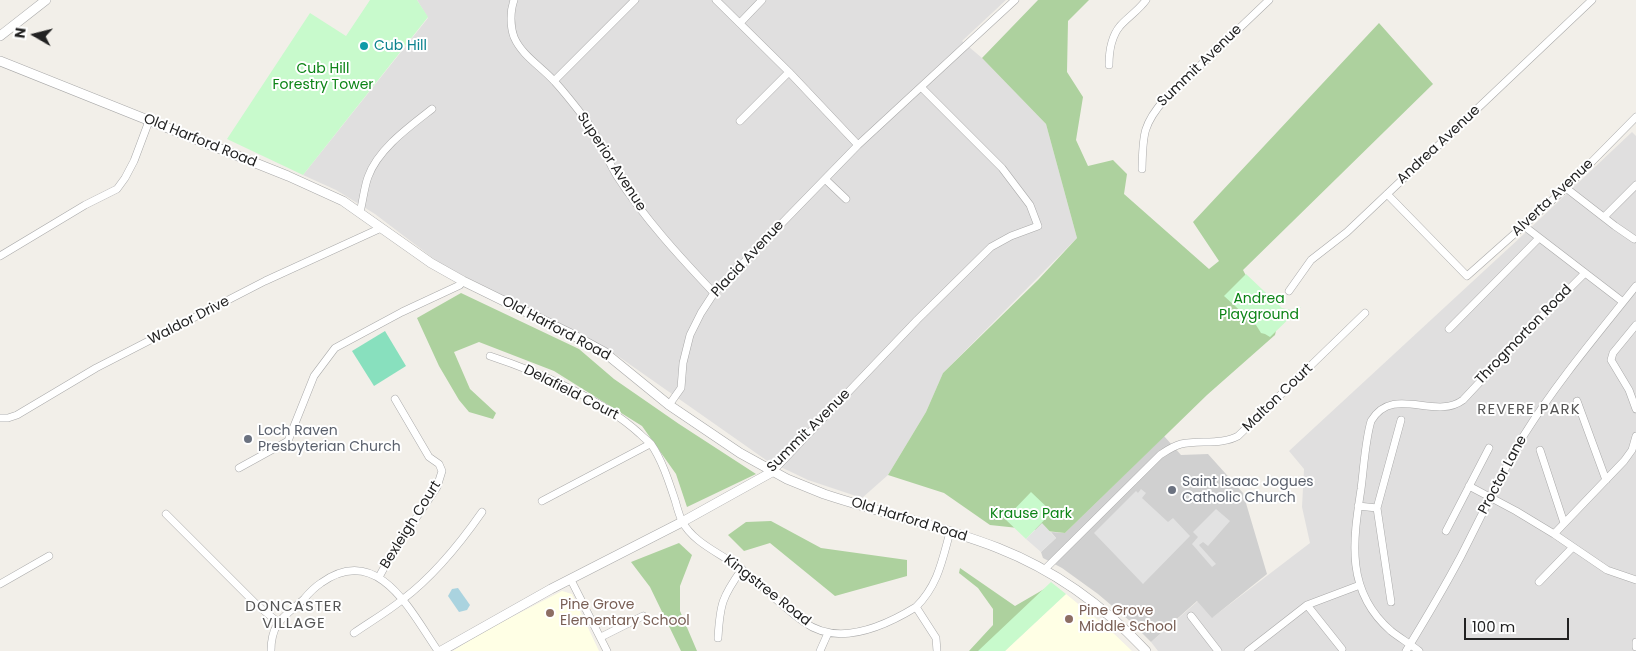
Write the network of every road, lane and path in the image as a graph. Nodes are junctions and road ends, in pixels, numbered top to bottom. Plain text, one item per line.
1 (46, 0) edge
2 (514, 0) edge
3 (635, 0) edge
4 (716, 0) edge
5 (762, 0) edge
6 (1015, 0) edge
7 (1146, 0) edge
8 (1269, 0) edge
9 (1592, 0) edge
10 (740, 23) junction
11 (0, 36) edge
12 (0, 61) edge
13 (1109, 65) dead end
14 (789, 72) junction
15 (554, 81) junction
16 (921, 87) junction
17 (432, 108) dead end
18 (1636, 117) edge
19 (148, 121) junction
20 (740, 121) dead end
21 (858, 145) junction
22 (1142, 169) dead end
23 (825, 179) junction
24 (1636, 185) edge
25 (1566, 188) junction
26 (1387, 194) junction
27 (846, 199) dead end
28 (360, 212) junction
29 (1604, 217) junction
30 (1524, 226) junction
31 (381, 228) junction
32 (1538, 238) junction
33 (1634, 239) dead end
34 (0, 256) edge
35 (1585, 273) junction
36 (462, 281) junction
37 (1636, 286) edge
38 (1289, 291) dead end
39 (714, 293) junction
40 (1623, 302) junction
41 (1365, 314) dead end
42 (1636, 325) edge
43 (1450, 329) dead end
44 (490, 356) dead end
45 (394, 398) dead end
46 (1577, 401) dead end
47 (669, 405) junction
48 (1636, 409) edge
49 (0, 418) edge
50 (1401, 420) dead end
51 (1636, 436) edge
52 (650, 444) junction
53 (1488, 448) dead end
54 (1540, 450) dead end
55 (238, 468) dead end
56 (772, 472) junction
57 (1606, 480) junction
58 (1469, 486) junction
59 (1490, 497) junction
60 (542, 501) dead end
61 (1358, 506) junction
62 (1377, 508) junction
63 (482, 512) dead end
64 (166, 514) dead end
65 (682, 522) junction
66 (1564, 523) junction
67 (1446, 531) dead end
68 (950, 532) junction
69 (1554, 534) junction
70 (1573, 547) junction
71 (49, 556) dead end
72 (742, 569) junction
73 (1044, 570) junction
74 (379, 577) junction
75 (572, 580) junction
76 (1636, 580) edge
77 (1539, 582) dead end
78 (0, 584) edge
79 (1360, 585) junction
80 (402, 600) junction
81 (1391, 602) dead end
82 (1307, 605) junction
83 (916, 607) junction
84 (644, 616) dead end
85 (1191, 616) dead end
86 (278, 622) junction
87 (354, 633) dead end
88 (828, 633) junction
89 (601, 637) junction
90 (718, 638) dead end
91 (1636, 642) edge
92 (1636, 647) edge
93 (1408, 648) edge
94 (1342, 649) dead end
95 (271, 651) edge
96 (440, 651) edge
97 (607, 651) edge
98 (820, 651) edge
99 (937, 651) edge
100 (1146, 651) edge
101 (1218, 651) edge
102 (1248, 651) edge
103 (1419, 651) edge

1 - 11 street
2 - 15 street, Superior Avenue
3 - 15 street
4 - 10 street
5 - 10 street
6 - 16 street, Placid Avenue
7 - 13 street
8 - 22 street, Summit Avenue
9 - 26 street, Andrea Avenue
10 - 14 street
12 - 19 street, Old Harford Road
14 - 20 street
14 - 21 street
15 - 39 street, Superior Avenue
16 - 21 street, Placid Avenue
16 - 56 street, Summit Avenue
17 - 28 street
18 - 25 street, Alverta Avenue
19 - 28 street, Old Harford Road
19 - 34 street
21 - 23 street, Placid Avenue
23 - 27 street
23 - 39 street, Placid Avenue
24 - 29 street
25 - 29 street
25 - 30 street, Alverta Avenue
26 - 30 street, Alverta Avenue
26 - 38 street, Andrea Avenue
28 - 31 street, Old Harford Road
29 - 33 street
30 - 32 street
31 - 36 street, Old Harford Road
31 - 49 street, Waldor Drive
32 - 35 street
32 - 43 street
35 - 40 street
35 - 61 street, Throgmorton Road
36 - 47 street, Old Harford Road
36 - 55 street
37 - 40 street, Proctor Lane
39 - 47 street, Placid Avenue
40 - 59 street, Proctor Lane
41 - 73 street, Malton Court
42 - 48 street
44 - 52 street, Delafield Court
45 - 74 street, Bexleigh Court
46 - 57 street
47 - 56 street, Old Harford Road
50 - 62 street
51 - 57 street
52 - 60 street
52 - 65 street, Delafield Court
53 - 58 street
54 - 66 street
56 - 65 street, Summit Avenue
56 - 68 street, Old Harford Road
57 - 66 street
58 - 59 street
58 - 67 street
59 - 69 street
59 - 93 street, Proctor Lane
61 - 62 street
61 - 79 street, Throgmorton Road
62 - 81 street
63 - 80 street
64 - 86 street
65 - 72 street, Kingstree Road
65 - 75 street, Summit Avenue
66 - 69 street
68 - 73 street, Old Harford Road
68 - 83 street, Kingstree Road
69 - 70 street
70 - 76 street
70 - 77 street
71 - 78 street
72 - 88 street, Kingstree Road
72 - 90 street
73 - 100 street, Old Harford Road
74 - 80 street
74 - 86 street
75 - 89 street
75 - 96 street, Summit Avenue
79 - 82 street
79 - 93 street, Throgmorton Road
80 - 87 street
80 - 96 street
82 - 94 street
82 - 102 street
83 - 88 street, Kingstree Road
83 - 99 street
84 - 89 street
85 - 101 street
86 - 95 street
88 - 98 street
89 - 97 street
91 - 92 street
93 - 103 street, Throgmorton Road

